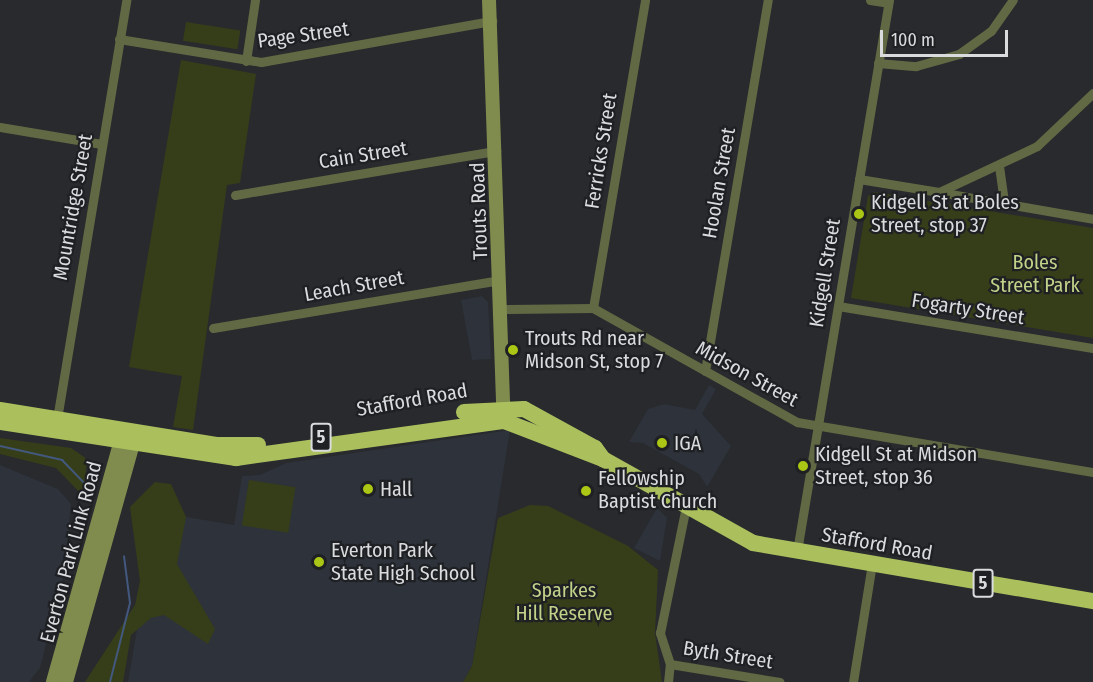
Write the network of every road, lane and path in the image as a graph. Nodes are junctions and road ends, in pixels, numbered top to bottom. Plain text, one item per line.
1 (126, 0) edge
2 (255, 0) edge
3 (489, 0) edge
4 (645, 0) edge
5 (768, 0) edge
6 (870, 0) edge
7 (1013, 0) edge
8 (888, 2) edge
9 (492, 21) junction
10 (119, 39) junction
11 (246, 61) junction
12 (878, 63) junction
13 (1093, 93) edge
14 (0, 127) edge
15 (102, 144) junction
16 (496, 152) junction
17 (999, 166) junction
18 (859, 179) junction
19 (939, 192) junction
20 (235, 195) dead end
21 (1004, 203) junction
22 (1093, 219) edge
23 (500, 280) junction
24 (838, 306) junction
25 (593, 308) junction
26 (501, 309) junction
27 (213, 328) dead end
28 (1093, 348) edge
29 (705, 371) junction
30 (0, 410) edge
31 (504, 414) junction
32 (57, 419) junction
33 (0, 422) edge
34 (818, 426) junction
35 (128, 437) junction
36 (1093, 472) edge
37 (686, 506) junction
38 (797, 551) junction
39 (872, 564) junction
40 (1093, 601) edge
41 (670, 664) junction
42 (53, 682) edge
43 (66, 682) edge
44 (668, 682) edge
45 (780, 682) edge
46 (853, 682) edge

1 - 10 street, Mountridge Street
2 - 11 street
3 - 9 main road, Trouts Road
4 - 25 street, Ferricks Street
5 - 29 street, Hoolan Street
6 - 8 street
7 - 12 street
8 - 12 street, Kidgell Street
9 - 11 street, Page Street
9 - 16 main road, Trouts Road
10 - 11 street, Page Street
10 - 15 street, Mountridge Street
12 - 18 street, Kidgell Street
13 - 17 street
14 - 15 street
15 - 32 street, Mountridge Street
16 - 20 street, Cain Street
16 - 23 main road, Trouts Road
17 - 19 street
17 - 21 street
18 - 19 street
18 - 24 street, Kidgell Street
19 - 21 street
21 - 22 street
23 - 26 main road, Trouts Road
23 - 27 street, Leach Street
24 - 28 street, Fogarty Street
24 - 34 street, Kidgell Street
25 - 26 street, Midson Street
25 - 29 street, Midson Street
26 - 31 main road, Trouts Road
29 - 34 street, Midson Street
30 - 32 highway, Stafford Road / 5
31 - 35 highway, Stafford Road / 5
31 - 37 highway, Stafford Road / 5
32 - 35 highway, Stafford Road / 5
33 - 35 highway, Stafford Road / 5
34 - 36 street, Midson Street
34 - 38 street, Kidgell Street
35 - 42 main road, Everton Park Link Road
35 - 43 main road, Everton Park Link Road
37 - 38 highway, Stafford Road / 5
37 - 41 street
38 - 39 highway, Stafford Road / 5
39 - 40 highway, Stafford Road / 5
39 - 46 street
41 - 44 street
41 - 45 street, Byth Street

